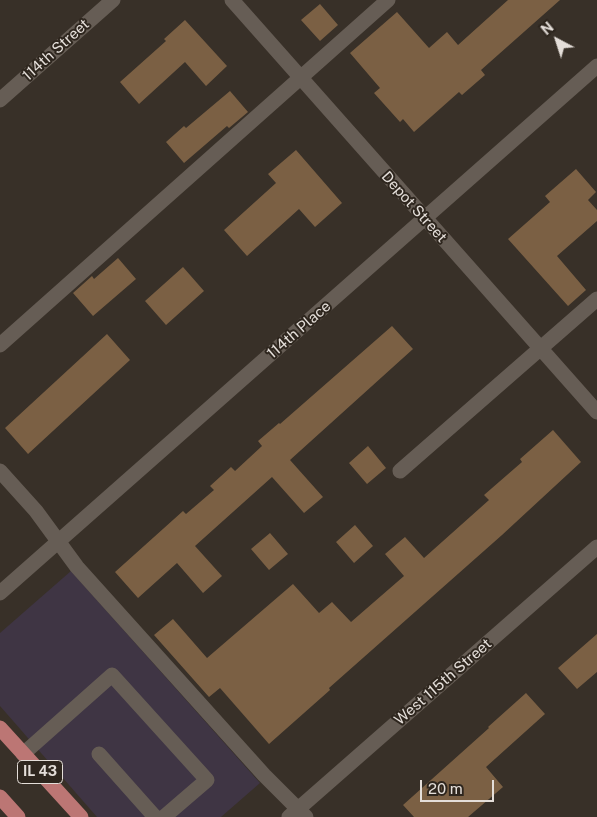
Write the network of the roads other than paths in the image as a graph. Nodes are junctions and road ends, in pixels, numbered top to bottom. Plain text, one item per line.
1 (113, 0) edge
2 (232, 0) edge
3 (388, 0) edge
4 (597, 66) edge
5 (301, 78) junction
6 (0, 100) edge
7 (425, 219) junction
8 (597, 299) edge
9 (0, 345) edge
10 (541, 349) junction
11 (597, 412) edge
12 (0, 471) edge
13 (400, 471) dead end
14 (58, 542) junction
15 (597, 547) edge
16 (0, 593) edge
17 (0, 728) edge
18 (24, 754) junction
19 (99, 754) dead end
20 (0, 797) edge
21 (298, 814) edge
22 (18, 817) edge
23 (81, 817) edge
24 (155, 817) edge
25 (164, 817) edge

1 - 6 street, 114th Street
2 - 5 street, Depot Street
3 - 5 street
4 - 7 street, 114th Place
5 - 7 street, Depot Street
5 - 9 street
7 - 10 street, Depot Street
7 - 14 street, 114th Place
8 - 10 street
10 - 11 street, Depot Street
10 - 13 street
12 - 14 street
14 - 16 street, 114th Place
14 - 21 street
15 - 21 street, West 115th Street
17 - 18 main road, IL 43
18 - 23 main road, IL 43
18 - 25 street
19 - 24 street
20 - 22 main road, IL 43

